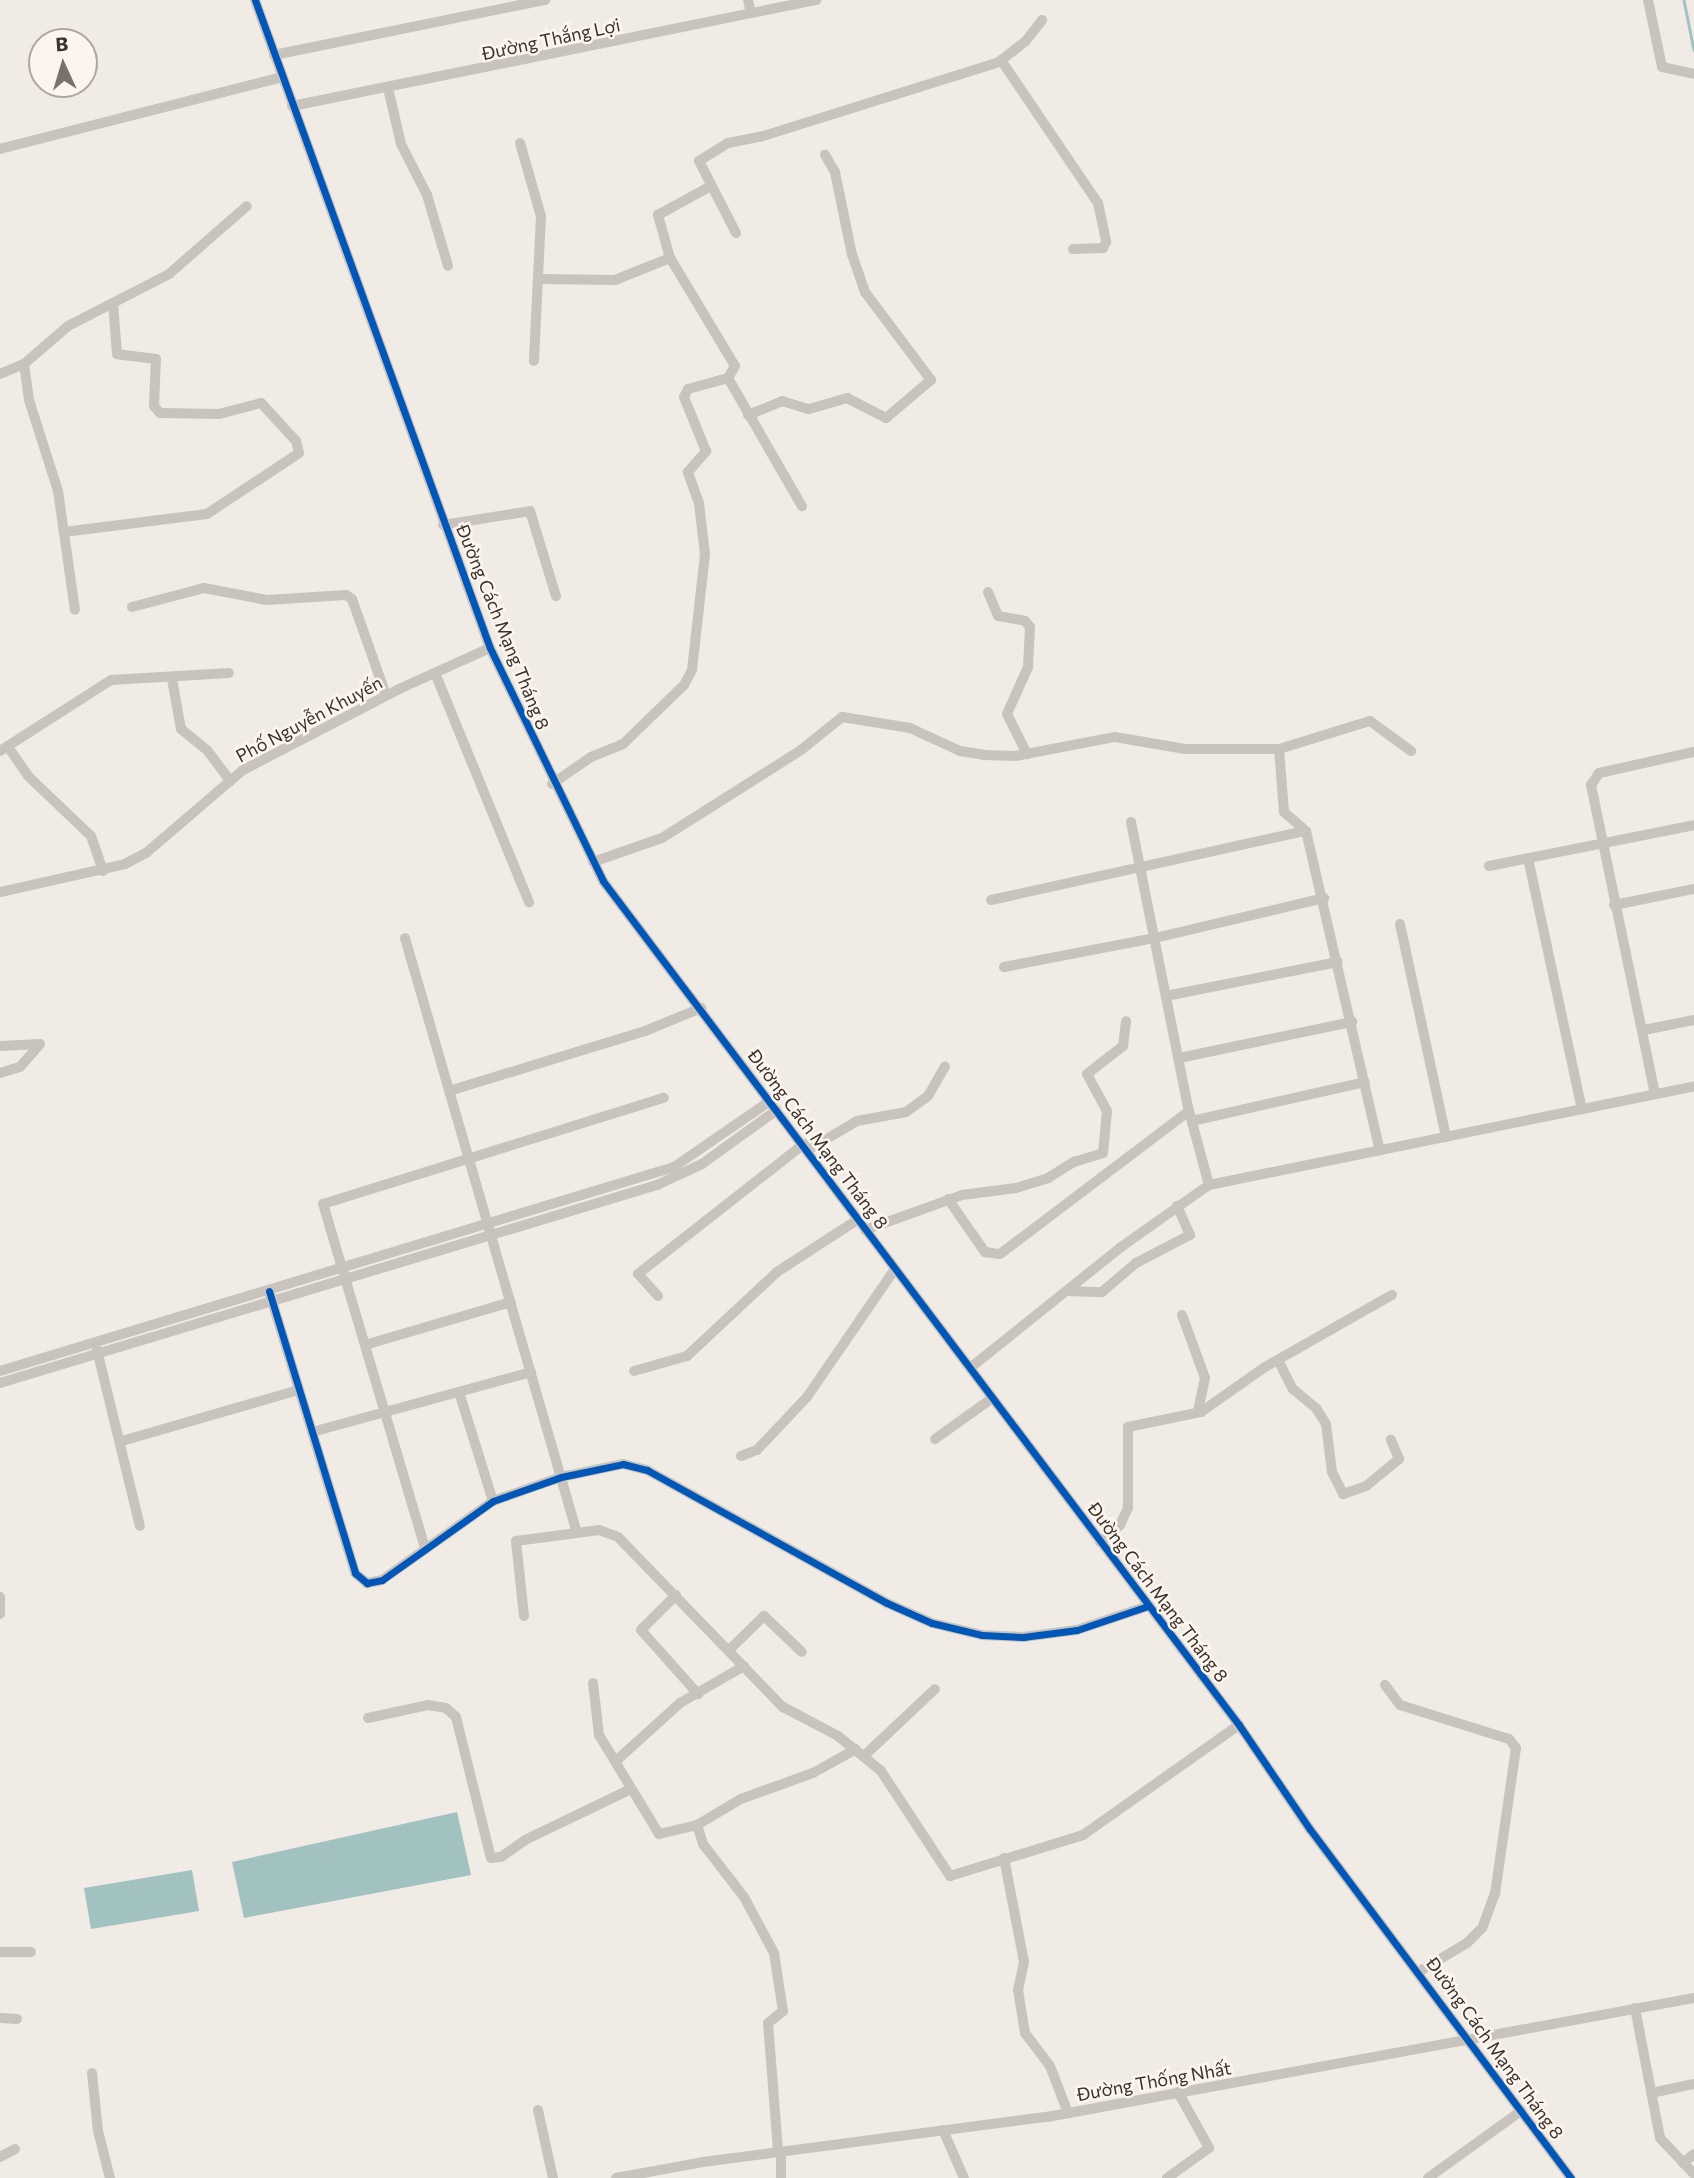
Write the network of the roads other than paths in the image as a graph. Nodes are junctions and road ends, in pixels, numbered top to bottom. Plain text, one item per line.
1 (255, 0) edge
2 (545, 0) edge
3 (748, 0) edge
4 (816, 0) edge
5 (1648, 0) edge
6 (751, 13) junction
7 (1042, 20) dead end
8 (274, 55) junction
9 (1001, 60) junction
10 (1694, 74) edge
11 (282, 77) junction
12 (388, 88) junction
13 (292, 106) junction
14 (520, 143) dead end
15 (0, 149) edge
16 (825, 155) dead end
17 (711, 186) junction
18 (247, 206) dead end
19 (736, 233) dead end
20 (1073, 249) dead end
21 (670, 258) junction
22 (448, 266) dead end
23 (541, 279) junction
24 (113, 303) junction
25 (534, 361) dead end
26 (24, 363) junction
27 (0, 373) edge
28 (728, 378) junction
29 (748, 415) junction
30 (802, 506) dead end
31 (443, 525) junction
32 (64, 532) junction
33 (988, 592) dead end
34 (556, 596) dead end
35 (132, 607) dead end
36 (75, 610) dead end
37 (490, 648) junction
38 (229, 673) dead end
39 (435, 673) junction
40 (172, 679) junction
41 (386, 695) junction
42 (4, 749) edge
43 (1279, 749) junction
44 (1411, 751) dead end
45 (1694, 752) edge
46 (1027, 754) junction
47 (230, 781) junction
48 (552, 784) junction
49 (1131, 822) dead end
50 (1694, 825) edge
51 (1306, 831) junction
52 (1602, 844) junction
53 (1528, 858) junction
54 (593, 862) junction
55 (1489, 866) dead end
56 (1141, 868) junction
57 (103, 871) junction
58 (1694, 889) edge
59 (0, 892) edge
60 (1324, 898) junction
61 (991, 900) dead end
62 (530, 902) dead end
63 (1614, 905) junction
64 (1400, 924) dead end
65 (405, 937) dead end
66 (1155, 939) junction
67 (1338, 962) junction
68 (1004, 967) dead end
69 (1166, 996) junction
70 (701, 1008) junction
71 (1694, 1020) edge
72 (1126, 1021) dead end
73 (1352, 1022) junction
74 (1644, 1030) junction
75 (0, 1046) edge
76 (1179, 1058) junction
77 (945, 1067) dead end
78 (0, 1073) edge
79 (1365, 1082) junction
80 (1694, 1086) edge
81 (449, 1091) junction
82 (1654, 1094) junction
83 (664, 1098) dead end
84 (770, 1101) junction
85 (1582, 1109) junction
86 (777, 1110) junction
87 (1191, 1116) junction
88 (1446, 1137) junction
89 (806, 1147) junction
90 (1380, 1151) junction
91 (469, 1160) junction
92 (1209, 1185) junction
93 (948, 1199) junction
94 (1177, 1206) junction
95 (555, 1210) junction
96 (857, 1220) junction
97 (488, 1225) junction
98 (865, 1230) junction
99 (491, 1236) junction
100 (341, 1269) junction
101 (895, 1269) junction
102 (345, 1280) junction
103 (1068, 1291) junction
104 (1392, 1295) dead end
105 (270, 1296) junction
106 (658, 1297) dead end
107 (511, 1302) junction
108 (1182, 1315) dead end
109 (365, 1345) junction
110 (97, 1348) junction
111 (1278, 1360) junction
112 (25, 1364) junction
113 (970, 1368) junction
114 (0, 1371) edge
115 (531, 1371) junction
116 (634, 1371) dead end
117 (27, 1375) junction
118 (0, 1383) edge
119 (299, 1390) junction
120 (459, 1392) junction
121 (991, 1399) junction
122 (386, 1412) junction
123 (1198, 1412) junction
124 (312, 1432) junction
125 (934, 1439) dead end
126 (1391, 1440) dead end
127 (122, 1441) junction
128 (741, 1456) dead end
129 (561, 1478) junction
130 (493, 1501) junction
131 (141, 1526) dead end
132 (577, 1533) junction
133 (1100, 1542) junction
134 (425, 1548) junction
135 (676, 1595) junction
136 (1148, 1606) junction
137 (524, 1616) dead end
138 (729, 1650) junction
139 (802, 1652) dead end
140 (744, 1666) junction
141 (593, 1684) dead end
142 (1385, 1685) dead end
143 (935, 1689) dead end
144 (698, 1694) junction
145 (368, 1718) dead end
146 (1239, 1725) junction
147 (861, 1752) junction
148 (616, 1761) junction
149 (629, 1790) junction
150 (698, 1825) junction
151 (1004, 1858) junction
152 (0, 1952) edge
153 (31, 1952) dead end
154 (1420, 1971) junction
155 (1694, 1998) edge
156 (1635, 2008) junction
157 (0, 2018) edge
158 (17, 2019) dead end
159 (1470, 2039) junction
160 (92, 2073) dead end
161 (1694, 2084) edge
162 (1178, 2092) junction
163 (1651, 2093) junction
164 (538, 2110) dead end
165 (1521, 2111) junction
166 (1068, 2113) junction
167 (943, 2130) junction
168 (15, 2149) dead end
169 (780, 2151) junction
170 (1694, 2154) edge
171 (0, 2157) edge
172 (1683, 2163) junction
173 (1694, 2174) edge
174 (110, 2178) edge
175 (553, 2178) edge
176 (616, 2178) edge
177 (781, 2178) edge
178 (964, 2178) edge
179 (1167, 2178) edge
180 (1428, 2178) edge
181 (1571, 2178) edge

1 - 8 street, Đường Cách Mạng Tháng 8
2 - 8 street
3 - 6 street
4 - 6 street, Đường Thắng Lợi
5 - 10 street
6 - 12 street, Đường Thắng Lợi
7 - 9 street
8 - 11 street, Đường Cách Mạng Tháng 8
9 - 17 street
9 - 20 street
11 - 13 street, Đường Cách Mạng Tháng 8
11 - 15 street
12 - 13 street, Đường Thắng Lợi
12 - 22 street
13 - 31 street, Đường Cách Mạng Tháng 8
14 - 23 street
16 - 29 street
17 - 19 street
17 - 21 street
18 - 24 street
21 - 23 street
21 - 28 street
23 - 25 street
24 - 26 street
24 - 32 street
26 - 27 street
26 - 32 street
28 - 29 street
28 - 48 street
29 - 30 street
31 - 34 street
31 - 37 street, Đường Cách Mạng Tháng 8
32 - 36 street
33 - 46 street
35 - 41 street
37 - 39 street, Phố Nguyễn Khuyến
37 - 48 street, Đường Cách Mạng Tháng 8
38 - 40 street
39 - 41 street, Phố Nguyễn Khuyến
39 - 62 street
40 - 42 street
40 - 47 street
41 - 47 street, Phố Nguyễn Khuyến
42 - 57 street
43 - 44 street
43 - 46 street
43 - 51 street
45 - 52 street
46 - 54 street
47 - 57 street, Phố Nguyễn Khuyến
48 - 54 street, Đường Cách Mạng Tháng 8
49 - 56 street
50 - 52 street
51 - 56 street
51 - 60 street
52 - 53 street
52 - 63 street
53 - 55 street
53 - 85 street
54 - 70 street, Đường Cách Mạng Tháng 8
56 - 61 street
56 - 66 street
57 - 59 street, Phố Nguyễn Khuyến
58 - 63 street
60 - 66 street
60 - 67 street
63 - 74 street
64 - 88 street
65 - 81 street
66 - 68 street
66 - 69 street
67 - 69 street
67 - 73 street
69 - 76 street
70 - 81 street
70 - 84 street, Đường Cách Mạng Tháng 8
71 - 74 street
72 - 93 street
73 - 76 street
73 - 79 street
74 - 82 street
75 - 78 street
76 - 87 street
77 - 89 street
79 - 87 street
79 - 90 street
80 - 82 street
81 - 91 street
82 - 85 street
83 - 91 street
84 - 86 street, Đường Cách Mạng Tháng 8
84 - 95 street
85 - 88 street
86 - 89 street, Đường Cách Mạng Tháng 8
86 - 95 street
87 - 92 street
87 - 93 street
88 - 90 street
89 - 96 street, Đường Cách Mạng Tháng 8
89 - 106 street
90 - 92 street
91 - 97 street
91 - 100 street
92 - 94 street
93 - 98 street
94 - 103 street
94 - 103 street
95 - 97 street
95 - 99 street
96 - 98 street, Đường Cách Mạng Tháng 8
96 - 116 street
97 - 99 street
97 - 100 street
98 - 101 street, Đường Cách Mạng Tháng 8
99 - 102 street
99 - 107 street
100 - 102 street
100 - 105 street
101 - 113 street, Đường Cách Mạng Tháng 8
101 - 128 street
102 - 105 street
102 - 109 street
103 - 113 street
104 - 111 street
105 - 110 street
105 - 119 street
107 - 109 street
107 - 115 street
108 - 123 street
109 - 122 street
110 - 112 street
110 - 117 street
110 - 127 street
111 - 123 street
111 - 126 street
112 - 114 street
112 - 117 street
113 - 121 street, Đường Cách Mạng Tháng 8
115 - 120 street
115 - 129 street
117 - 118 street
119 - 124 street
119 - 127 street
120 - 122 street
120 - 130 street
121 - 125 street
121 - 133 street, Đường Cách Mạng Tháng 8
122 - 124 street
122 - 134 street
123 - 133 street
124 - 134 street
127 - 131 street
129 - 130 street
129 - 132 street
129 - 136 street
130 - 134 street
132 - 135 street
132 - 137 street
133 - 136 street, Đường Cách Mạng Tháng 8
135 - 138 street
135 - 144 street
136 - 146 street, Đường Cách Mạng Tháng 8
138 - 139 street
138 - 140 street
140 - 144 street
140 - 147 street
141 - 148 street
142 - 154 street
143 - 147 street
144 - 148 street
145 - 149 street
146 - 151 street
146 - 154 street, Đường Cách Mạng Tháng 8
147 - 150 street
147 - 151 street
148 - 149 street
149 - 150 street
150 - 169 street
151 - 166 street
152 - 153 street
154 - 159 street, Đường Cách Mạng Tháng 8
155 - 156 street, Đường Thống Nhất
156 - 159 street, Đường Thống Nhất
156 - 163 street
157 - 158 street
159 - 162 street, Đường Thống Nhất
159 - 165 street, Đường Cách Mạng Tháng 8
160 - 174 street
161 - 163 street
162 - 166 street, Đường Thống Nhất
162 - 179 street
163 - 172 street
164 - 175 street
165 - 180 street
165 - 181 street, Đường Cách Mạng Tháng 8
166 - 167 street, Đường Thống Nhất
167 - 169 street, Đường Thống Nhất
167 - 178 street
168 - 171 street
169 - 176 street, Đường Thống Nhất
169 - 177 street
170 - 172 street
172 - 173 street

